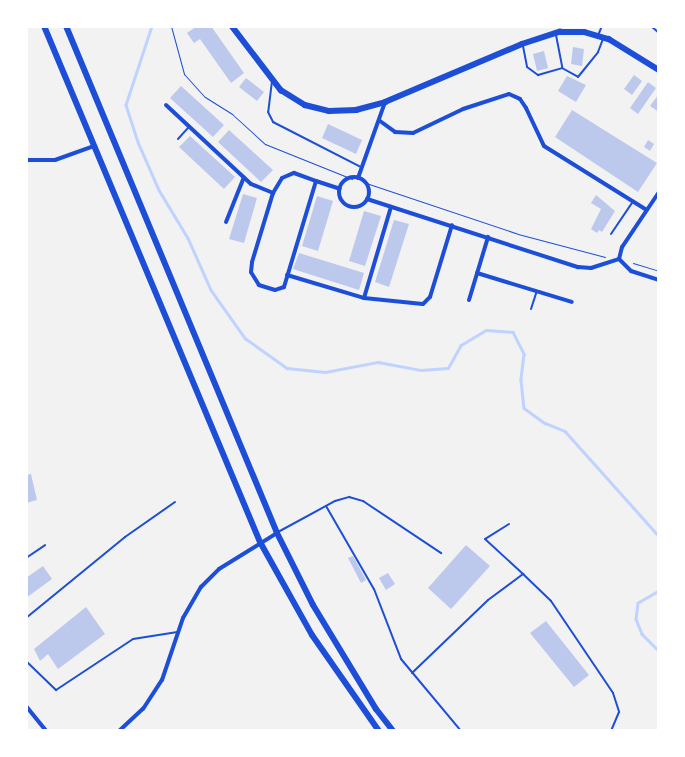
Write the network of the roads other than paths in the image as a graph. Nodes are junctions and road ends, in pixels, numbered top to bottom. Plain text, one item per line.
1 (44, 26) edge
2 (66, 26) edge
3 (232, 26) edge
4 (602, 26) edge
5 (651, 26) edge
6 (556, 33) junction
7 (659, 33) edge
8 (601, 35) junction
9 (522, 44) junction
10 (562, 68) junction
11 (658, 69) edge
12 (272, 81) junction
13 (385, 102) junction
14 (166, 105) dead end
15 (380, 122) junction
16 (190, 126) junction
17 (178, 138) dead end
18 (94, 146) junction
19 (26, 160) edge
20 (361, 167) junction
21 (244, 177) junction
22 (358, 178) junction
23 (316, 181) junction
24 (340, 189) junction
25 (659, 192) edge
26 (273, 193) junction
27 (367, 200) junction
28 (632, 201) junction
29 (391, 207) junction
30 (647, 210) junction
31 (226, 222) dead end
32 (452, 226) junction
33 (611, 234) dead end
34 (488, 237) junction
35 (619, 259) junction
36 (477, 272) junction
37 (287, 275) junction
38 (659, 280) edge
39 (537, 291) junction
40 (364, 298) junction
41 (469, 300) dead end
42 (572, 302) dead end
43 (531, 309) dead end
44 (175, 502) dead end
45 (326, 506) junction
46 (509, 524) dead end
47 (277, 532) junction
48 (260, 542) junction
49 (45, 545) dead end
50 (441, 553) dead end
51 (26, 558) edge
52 (523, 574) junction
53 (26, 618) edge
54 (178, 632) junction
55 (26, 661) edge
56 (412, 673) junction
57 (26, 706) edge
58 (46, 731) edge
59 (118, 731) edge
60 (379, 731) edge
61 (393, 731) edge
62 (461, 731) edge
63 (611, 731) edge

1 - 18 highway
2 - 47 highway
3 - 12 main road
4 - 8 lane
5 - 7 lane
6 - 8 main road
6 - 9 main road
6 - 10 lane
8 - 10 lane
8 - 11 main road
9 - 10 lane
9 - 13 main road
12 - 13 main road
12 - 20 lane
13 - 15 street
14 - 16 street
15 - 20 street
15 - 28 street
16 - 17 lane
16 - 21 street
18 - 19 street
18 - 48 highway
20 - 22 street
21 - 26 street
21 - 31 street
22 - 24 street
22 - 27 street
23 - 24 street
23 - 26 street
23 - 37 street
24 - 27 street
25 - 30 street
26 - 37 street
27 - 29 street
28 - 30 street
28 - 33 lane
29 - 32 street
29 - 40 street
30 - 35 street
32 - 34 street
32 - 40 street
34 - 35 street
34 - 36 street
35 - 38 street
36 - 39 street
36 - 41 street
37 - 40 street
39 - 42 street
39 - 43 lane
44 - 53 lane
45 - 47 lane
45 - 50 lane
45 - 56 lane
46 - 52 lane
47 - 48 street
47 - 61 highway
48 - 54 street
48 - 60 highway
49 - 51 lane
52 - 56 lane
52 - 63 lane
54 - 55 lane
54 - 59 street
56 - 62 lane
57 - 58 street

